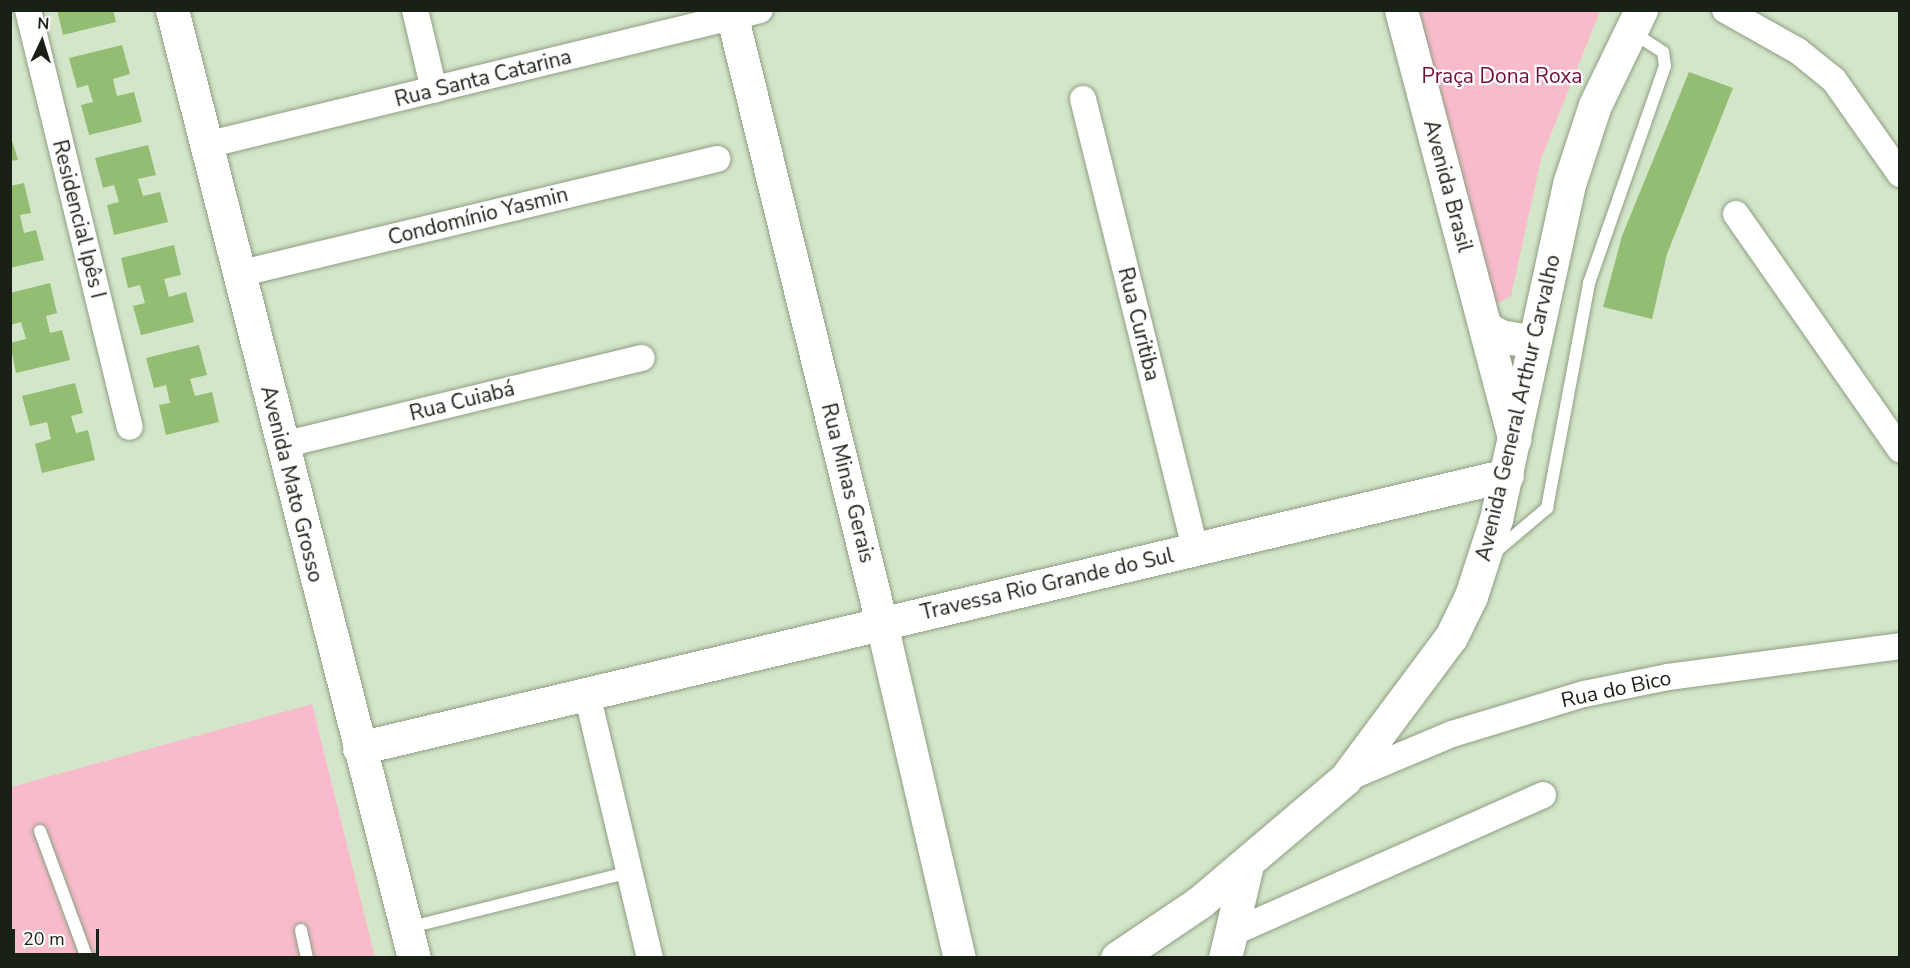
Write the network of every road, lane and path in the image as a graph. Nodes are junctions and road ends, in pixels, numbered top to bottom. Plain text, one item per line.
1 (28, 10) edge
2 (172, 10) edge
3 (415, 10) edge
4 (1401, 10) edge
5 (1725, 10) edge
6 (742, 13) edge
7 (1636, 21) edge
8 (434, 90) junction
9 (1083, 99) dead end
10 (206, 145) junction
11 (717, 159) dead end
12 (1899, 174) edge
13 (1736, 214) dead end
14 (238, 274) junction
15 (1485, 327) junction
16 (1534, 342) junction
17 (642, 358) dead end
18 (130, 427) dead end
19 (1515, 439) junction
20 (282, 445) junction
21 (1899, 449) edge
22 (1507, 475) junction
23 (1196, 549) junction
24 (1484, 561) junction
25 (882, 624) junction
26 (1899, 646) edge
27 (587, 694) junction
28 (359, 748) junction
29 (1345, 779) junction
30 (1543, 795) dead end
31 (40, 831) dead end
32 (1247, 865) junction
33 (630, 872) junction
34 (1200, 902) junction
35 (301, 930) dead end
36 (410, 943) edge
37 (1228, 949) edge
38 (87, 957) edge
39 (307, 957) edge
40 (650, 957) edge
41 (960, 957) edge
42 (1117, 957) edge

1 - 18 street, Residencial Ipês I
2 - 10 main road, Avenida Mato Grosso
3 - 8 street
4 - 15 main road, Avenida Brasil
5 - 12 street
6 - 8 street, Rua Santa Catarina
6 - 25 street, Rua Minas Gerais
7 - 16 main road, Avenida General Arthur Carvalho
7 - 24 lane
8 - 10 street, Rua Santa Catarina
9 - 23 street, Rua Curitiba
10 - 14 main road, Avenida Mato Grosso
11 - 14 street, Condomínio Yasmin
13 - 21 street
14 - 20 main road, Avenida Mato Grosso
15 - 16 main road
15 - 19 main road, Avenida Brasil
16 - 19 main road, Avenida General Arthur Carvalho
17 - 20 street, Rua Cuiabá
19 - 22 main road, Avenida General Arthur Carvalho
20 - 28 main road, Avenida Mato Grosso
22 - 23 main road, Travessa Rio Grande do Sul
22 - 24 main road, Avenida General Arthur Carvalho
23 - 25 main road, Travessa Rio Grande do Sul
24 - 29 main road, Avenida General Arthur Carvalho
25 - 27 main road, Travessa Rio Grande do Sul
25 - 41 street, Rua Minas Gerais
26 - 29 street, Rua do Bico
27 - 28 main road, Travessa Rio Grande do Sul
27 - 33 street
28 - 36 main road, Avenida Mato Grosso
29 - 32 main road, Avenida General Arthur Carvalho
30 - 37 street
31 - 38 lane
32 - 34 main road, Avenida General Arthur Carvalho
32 - 37 main road
33 - 36 lane
33 - 40 street
34 - 37 main road
34 - 42 main road, Avenida General Arthur Carvalho
35 - 39 lane

